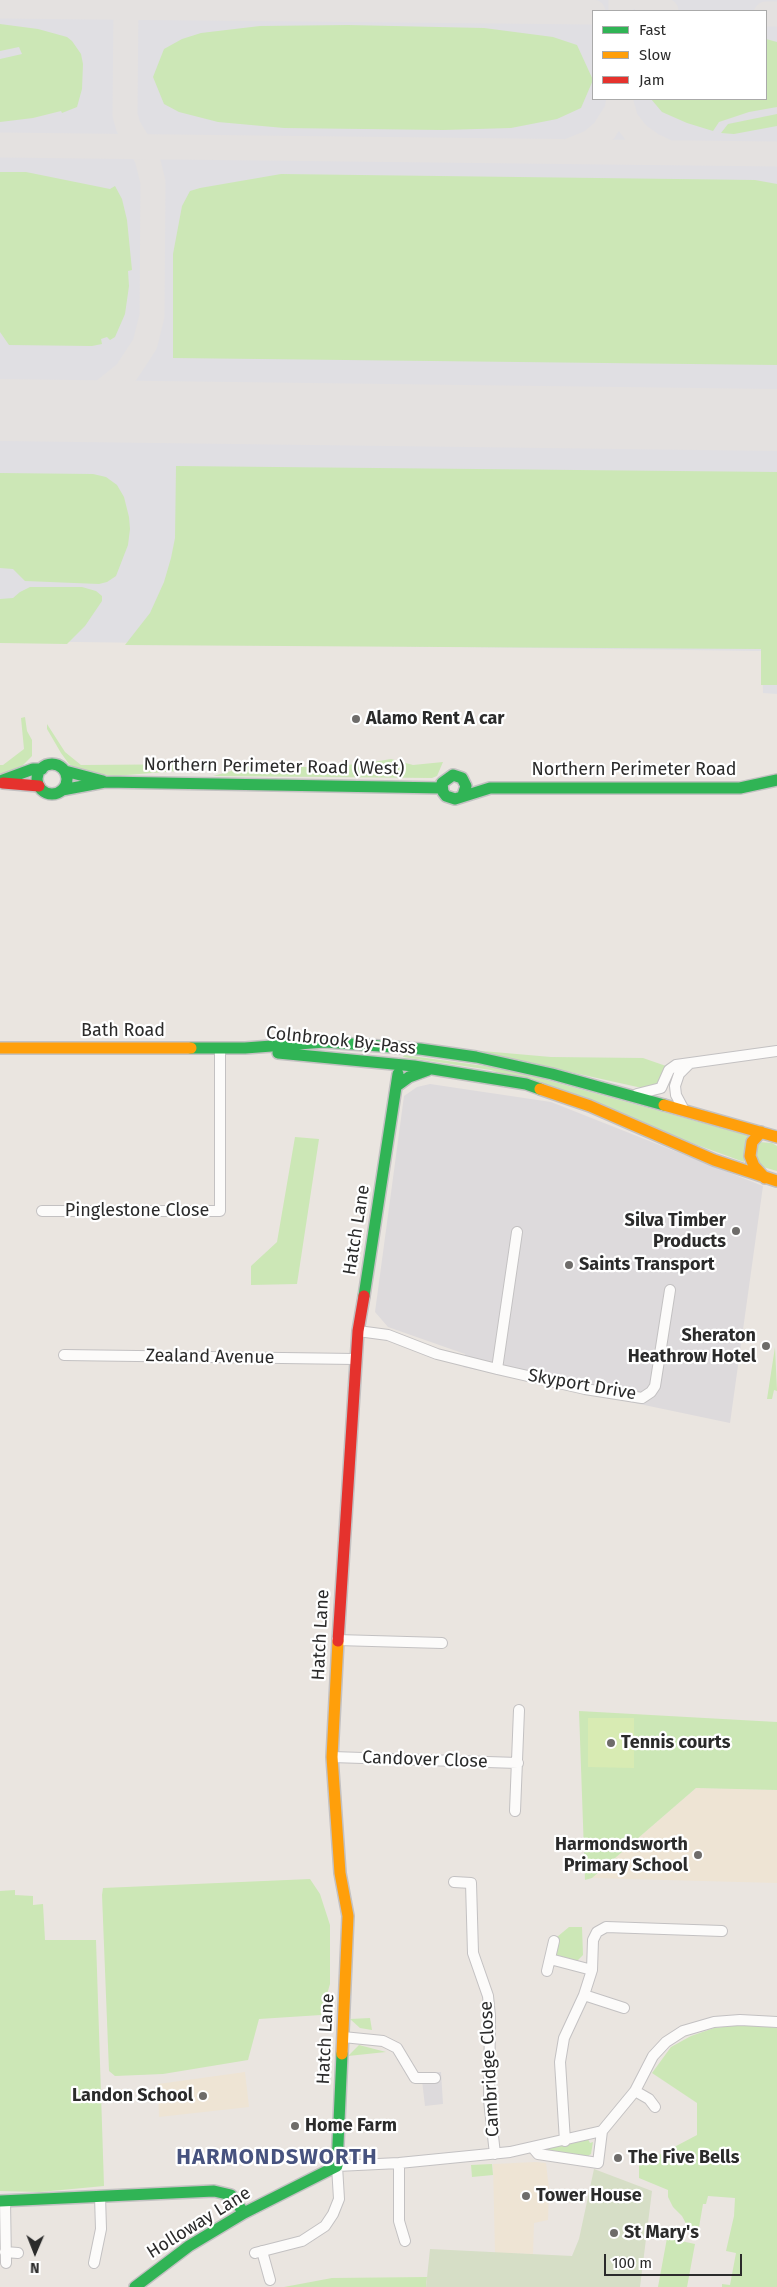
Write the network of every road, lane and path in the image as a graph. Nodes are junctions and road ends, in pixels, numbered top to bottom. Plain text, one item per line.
1 (42, 769) junction
2 (65, 771) junction
3 (777, 780) edge
4 (0, 782) edge
5 (105, 782) junction
6 (464, 782) junction
7 (40, 786) junction
8 (442, 788) junction
9 (490, 788) junction
10 (62, 790) junction
11 (463, 795) junction
12 (395, 1046) junction
13 (0, 1048) edge
14 (220, 1048) junction
15 (245, 1048) junction
16 (777, 1051) edge
17 (691, 1063) junction
18 (393, 1064) junction
19 (434, 1069) junction
20 (398, 1085) junction
21 (629, 1096) junction
22 (392, 1109) junction
23 (684, 1110) junction
24 (761, 1132) junction
25 (777, 1137) edge
26 (764, 1178) junction
27 (777, 1181) edge
28 (42, 1211) dead end
29 (517, 1232) dead end
30 (670, 1290) dead end
31 (358, 1331) junction
32 (64, 1354) dead end
33 (355, 1359) junction
34 (497, 1369) junction
35 (337, 1640) junction
36 (442, 1643) dead end
37 (519, 1710) dead end
38 (332, 1757) junction
39 (518, 1763) junction
40 (515, 1811) dead end
41 (454, 1882) dead end
42 (722, 1931) dead end
43 (554, 1941) dead end
44 (550, 1959) junction
45 (547, 1970) dead end
46 (592, 1970) junction
47 (584, 1995) junction
48 (624, 2008) dead end
49 (777, 2022) edge
50 (343, 2037) junction
51 (435, 2078) dead end
52 (636, 2091) junction
53 (655, 2107) dead end
54 (604, 2129) junction
55 (565, 2141) junction
56 (533, 2148) junction
57 (495, 2154) junction
58 (399, 2163) junction
59 (337, 2166) junction
60 (100, 2196) junction
61 (2, 2201) edge
62 (244, 2213) junction
63 (405, 2241) dead end
64 (5, 2252) junction
65 (18, 2253) dead end
66 (6, 2263) dead end
67 (94, 2263) dead end
68 (270, 2280) dead end
69 (135, 2287) edge

1 - 2 main road
1 - 4 main road
1 - 7 main road
2 - 5 main road, Northern Perimeter Road (West)
2 - 10 main road
3 - 9 main road, Northern Perimeter Road
4 - 7 main road
5 - 8 main road, Northern Perimeter Road (West)
5 - 10 main road, Northern Perimeter Road (West)
6 - 8 main road
6 - 9 main road, Northern Perimeter Road
6 - 11 main road
7 - 10 main road
8 - 11 main road
9 - 11 main road, Northern Perimeter Road
12 - 15 main road, Colnbrook By-Pass
12 - 18 main road, Hatch Lane
12 - 21 main road, Colnbrook By-Pass
13 - 14 main road, Bath Road
14 - 15 main road, Bath Road
14 - 28 street, Pinglestone Close
15 - 18 main road, Colnbrook By-Pass
16 - 17 street
17 - 21 street
17 - 23 street
18 - 19 main road, Colnbrook By-Pass
18 - 20 main road, Hatch Lane
18 - 22 main road, Hatch Lane
19 - 20 main road
19 - 26 main road, Colnbrook By-Pass
20 - 22 main road, Hatch Lane
21 - 23 main road, Colnbrook By-Pass
22 - 31 main road, Hatch Lane
23 - 24 main road, Colnbrook By-Pass
24 - 25 main road, Colnbrook By-Pass
24 - 26 main road
26 - 27 main road, Colnbrook By-Pass
29 - 34 street
30 - 34 street, Skyport Drive
31 - 33 main road, Hatch Lane
31 - 34 street, Skyport Drive
32 - 33 street, Zealand Avenue
33 - 35 main road, Hatch Lane
35 - 36 street
35 - 38 main road, Hatch Lane
37 - 39 street
38 - 39 street, Candover Close
38 - 50 main road, Hatch Lane
39 - 40 street
41 - 57 street, Cambridge Close
42 - 46 street
43 - 44 street
44 - 45 street
44 - 46 street
46 - 47 street
47 - 48 street
47 - 55 street
49 - 52 street
50 - 51 street
50 - 59 main road, Hatch Lane
52 - 53 street
52 - 54 street
54 - 55 street
54 - 56 street
55 - 56 street
56 - 57 street
57 - 58 street
58 - 59 street
58 - 63 street
59 - 62 main road, Holloway Lane
59 - 68 street
60 - 61 main road
60 - 62 main road
60 - 67 street
61 - 64 street
62 - 69 main road, Holloway Lane
64 - 65 street
64 - 66 street

